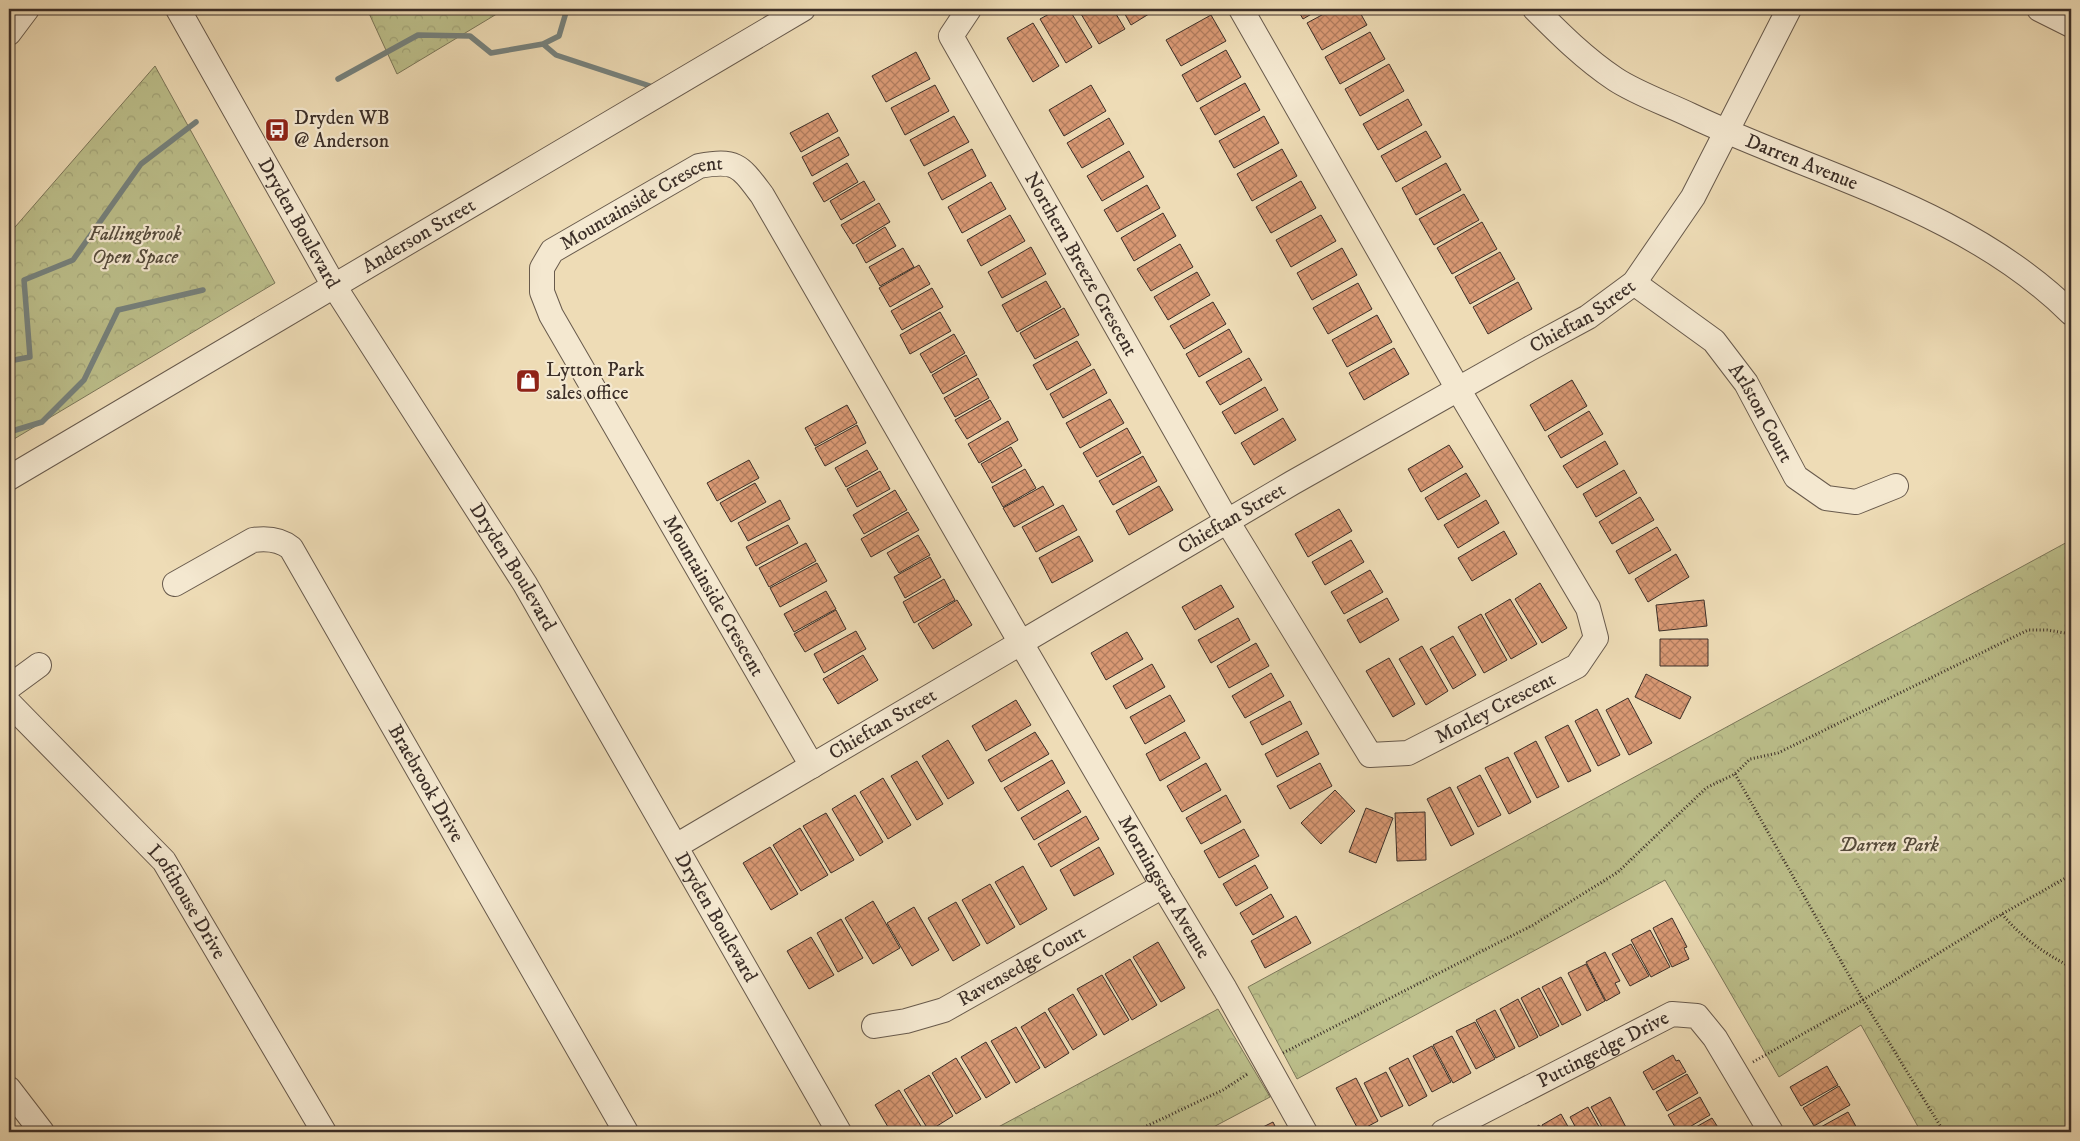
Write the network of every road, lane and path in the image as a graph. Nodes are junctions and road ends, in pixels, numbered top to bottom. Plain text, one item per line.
1 (27, 9) edge
2 (178, 9) edge
3 (803, 9) edge
4 (968, 9) edge
5 (1241, 9) edge
6 (1535, 9) edge
7 (1789, 9) edge
8 (2039, 9) edge
9 (2071, 24) edge
10 (9, 33) edge
11 (1726, 132) junction
12 (1634, 283) junction
13 (334, 286) junction
14 (2071, 313) edge
15 (1458, 389) junction
16 (9, 478) edge
17 (1896, 486) dead end
18 (1227, 521) junction
19 (175, 584) dead end
20 (2071, 634) edge
21 (1021, 643) junction
22 (38, 665) dead end
23 (9, 687) edge
24 (9, 703) edge
25 (812, 766) junction
26 (1734, 774) junction
27 (676, 846) junction
28 (2071, 874) edge
29 (1163, 886) junction
30 (2002, 914) junction
31 (2071, 966) edge
32 (1863, 1000) junction
33 (874, 1026) dead end
34 (1266, 1062) junction
35 (1736, 1072) junction
36 (9, 1089) edge
37 (42, 1132) edge
38 (324, 1132) edge
39 (626, 1132) edge
40 (839, 1132) edge
41 (1134, 1132) edge
42 (1305, 1132) edge
43 (1443, 1132) edge
44 (1771, 1132) edge
45 (1944, 1132) edge

1 - 10 street
2 - 13 street, Dryden Boulevard
3 - 13 street, Anderson Street
4 - 18 street, Northern Breeze Crescent
5 - 15 street
6 - 11 street, Darren Avenue
7 - 11 street, Chieftan Street
8 - 9 street
11 - 12 street, Chieftan Street
11 - 14 street, Darren Avenue
12 - 15 street, Chieftan Street
12 - 17 street, Arlston Court
13 - 16 street, Anderson Street
13 - 27 street, Dryden Boulevard
15 - 18 street, Chieftan Street
15 - 18 street, Morley Crescent
18 - 21 street, Chieftan Street
19 - 39 street, Braebrook Drive
20 - 26 path
21 - 25 street, Chieftan Street
21 - 25 street, Mountainside Crescent
21 - 29 street, Morningstar Avenue
22 - 23 street
24 - 38 street, Lofthouse Drive
25 - 27 street, Chieftan Street
26 - 32 path
26 - 34 path
27 - 40 street, Dryden Boulevard
28 - 30 path
29 - 33 street, Ravensedge Court
29 - 34 street, Morningstar Avenue
30 - 31 path
30 - 32 path
32 - 35 path
32 - 45 path
34 - 41 path
34 - 42 street, Morningstar Avenue
35 - 43 street, Puttingedge Drive
35 - 44 street, Puttingedge Drive
36 - 37 street

